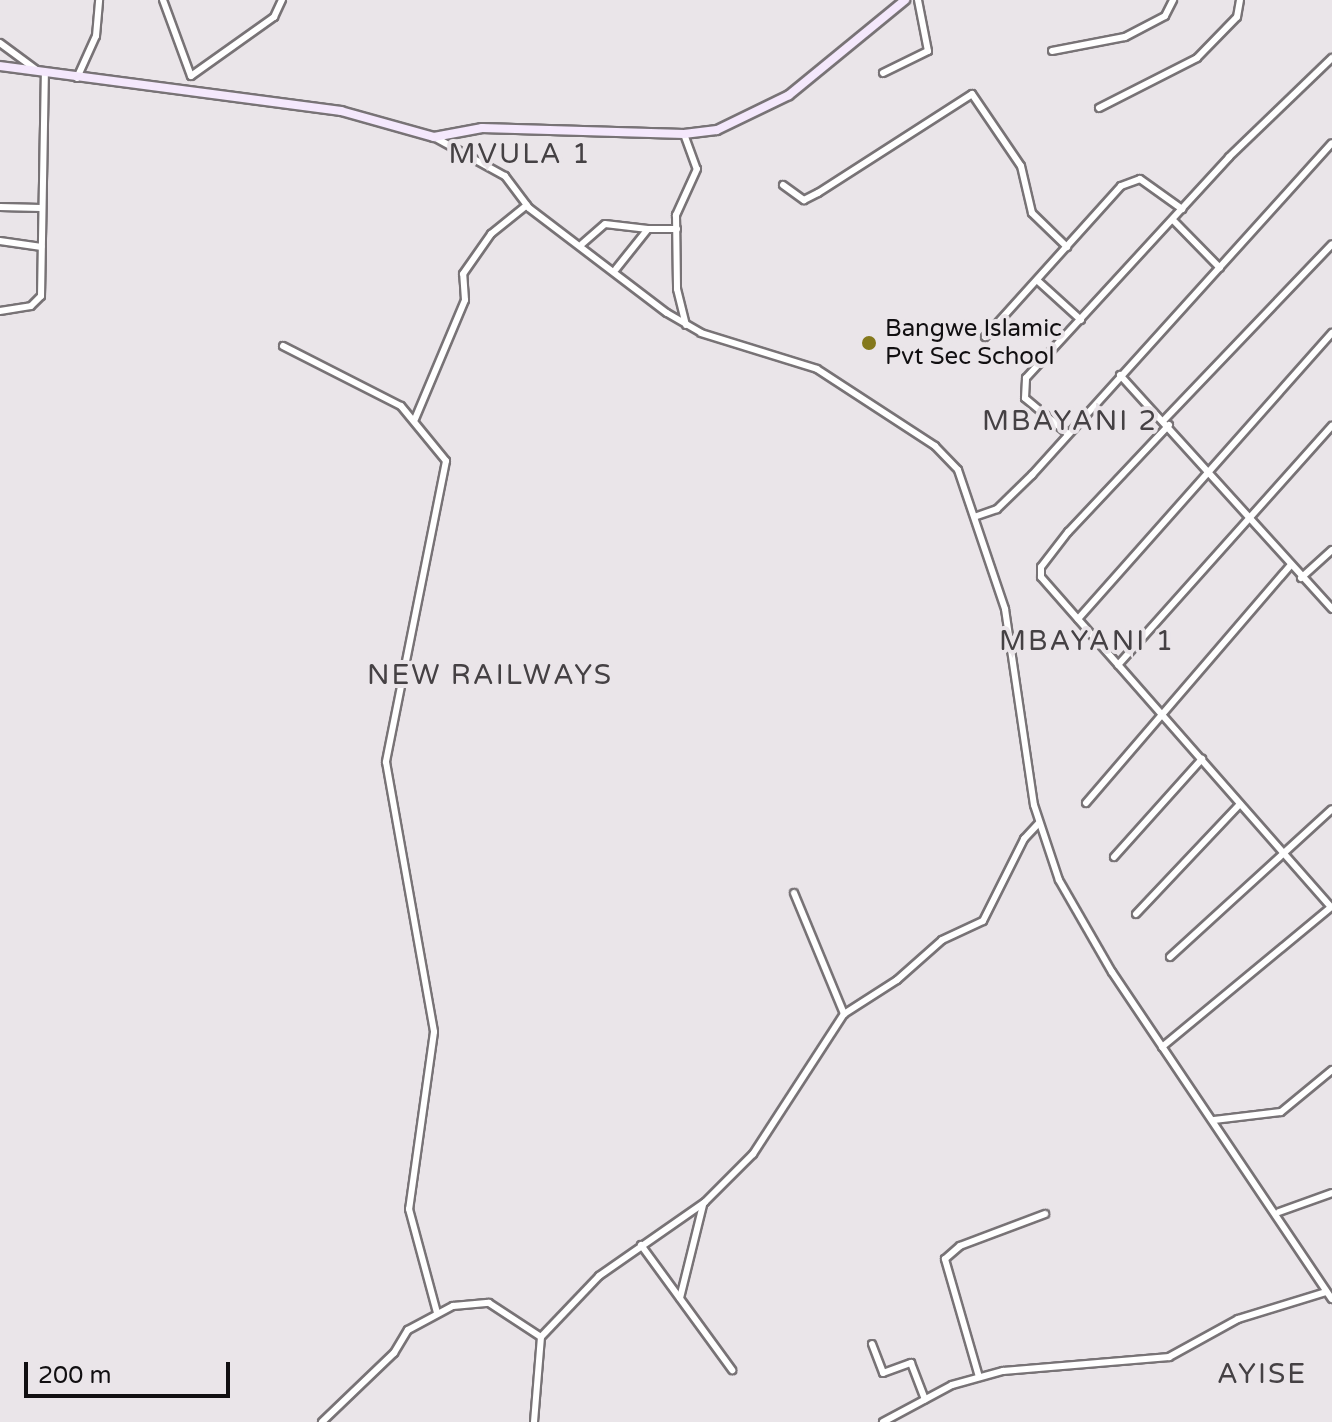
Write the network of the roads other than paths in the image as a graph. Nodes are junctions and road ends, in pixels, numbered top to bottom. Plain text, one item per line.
1 (99, 0) edge
2 (163, 0) edge
3 (282, 0) edge
4 (905, 0) edge
5 (918, 0) edge
6 (1173, 0) edge
7 (1240, 0) edge
8 (0, 43) edge
9 (1052, 51) dead end
10 (1332, 58) edge
11 (0, 66) edge
12 (883, 73) dead end
13 (42, 74) junction
14 (191, 76) junction
15 (77, 78) junction
16 (189, 93) junction
17 (1099, 108) dead end
18 (684, 134) junction
19 (434, 137) junction
20 (1332, 143) edge
21 (783, 185) dead end
22 (527, 205) junction
23 (0, 207) edge
24 (41, 208) junction
25 (1182, 209) junction
26 (1173, 220) junction
27 (648, 229) junction
28 (677, 229) junction
29 (0, 241) edge
30 (582, 244) junction
31 (1332, 244) edge
32 (42, 247) junction
33 (1067, 247) junction
34 (1220, 268) junction
35 (616, 269) junction
36 (1038, 281) junction
37 (0, 311) edge
38 (1081, 320) junction
39 (686, 325) junction
40 (1332, 333) edge
41 (985, 337) dead end
42 (283, 346) dead end
43 (1120, 375) junction
44 (415, 419) junction
45 (1166, 422) junction
46 (1331, 428) edge
47 (1068, 434) junction
48 (1207, 469) junction
49 (977, 516) junction
50 (1248, 518) junction
51 (1332, 550) edge
52 (1290, 566) junction
53 (1301, 578) junction
54 (1332, 609) edge
55 (1078, 619) junction
56 (1118, 665) junction
57 (1161, 714) junction
58 (1202, 759) junction
59 (1086, 803) dead end
60 (1240, 804) junction
61 (1332, 809) edge
62 (1039, 823) junction
63 (1285, 851) junction
64 (1114, 857) dead end
65 (794, 893) dead end
66 (1331, 903) edge
67 (1136, 914) dead end
68 (1170, 957) dead end
69 (844, 1014) junction
70 (1162, 1047) junction
71 (1332, 1070) edge
72 (1214, 1120) junction
73 (1332, 1193) edge
74 (705, 1202) junction
75 (1279, 1212) junction
76 (1045, 1214) dead end
77 (641, 1245) junction
78 (1326, 1292) junction
79 (680, 1298) junction
80 (1332, 1299) edge
81 (437, 1313) junction
82 (541, 1337) junction
83 (872, 1344) dead end
84 (732, 1370) dead end
85 (979, 1377) junction
86 (925, 1399) junction
87 (322, 1422) edge
88 (534, 1422) edge
89 (883, 1422) edge

1 - 15 street
2 - 14 street
3 - 14 street
4 - 18 street
5 - 12 street
6 - 9 street
7 - 17 street
8 - 13 street
10 - 25 street
11 - 13 street
13 - 15 street
13 - 24 street
14 - 16 street
15 - 16 street
16 - 19 street
18 - 19 street
18 - 28 street
19 - 22 street
20 - 34 street
21 - 33 street
22 - 30 street
22 - 44 street
23 - 24 street
24 - 32 street
25 - 26 street
25 - 33 street
26 - 34 street
26 - 38 street
27 - 28 street
27 - 30 street
27 - 35 street
28 - 39 street
29 - 32 street
30 - 35 street
31 - 45 street
32 - 37 street
33 - 36 street
34 - 43 street
35 - 39 street
36 - 38 street
36 - 41 street
38 - 47 street
39 - 49 street
40 - 48 street
42 - 44 street
43 - 45 street
43 - 47 street
44 - 81 street
45 - 48 street
45 - 55 street
46 - 50 street
47 - 49 street
48 - 50 street
48 - 55 street
49 - 62 street
50 - 52 street
50 - 56 street
51 - 53 street
52 - 53 street
52 - 57 street
53 - 54 street
55 - 56 street
56 - 57 street
57 - 58 street
57 - 59 street
58 - 60 street
58 - 64 street
60 - 63 street
60 - 67 street
61 - 63 street
62 - 69 street
62 - 70 street
63 - 66 street
63 - 68 street
65 - 69 street
66 - 70 street
69 - 74 street
70 - 72 street
71 - 72 street
72 - 75 street
73 - 75 street
74 - 77 street
74 - 79 street
75 - 78 street
76 - 85 street
77 - 79 street
77 - 82 street
78 - 80 street
78 - 85 street
79 - 84 street
81 - 82 street
81 - 87 street
82 - 88 street
83 - 86 street
85 - 86 street
86 - 89 street

